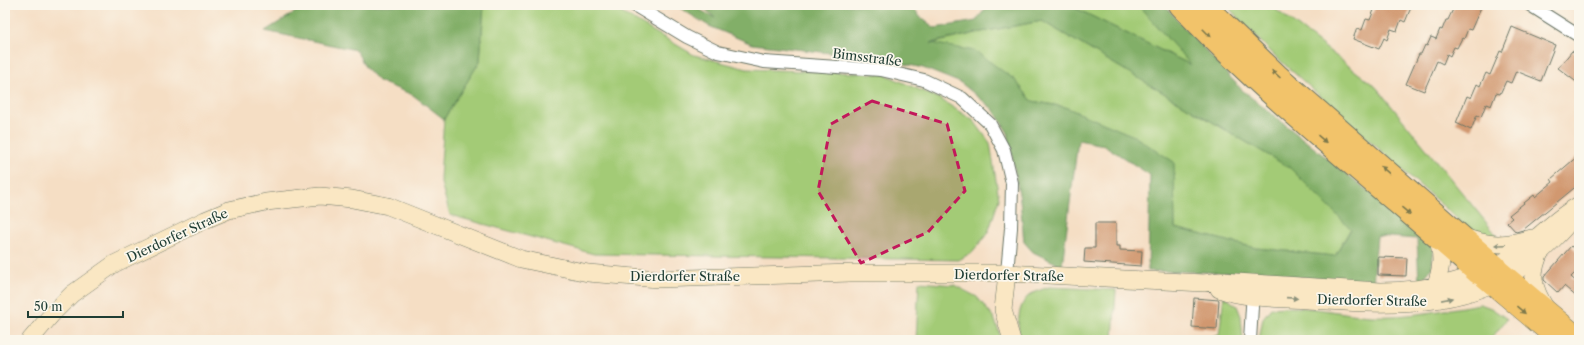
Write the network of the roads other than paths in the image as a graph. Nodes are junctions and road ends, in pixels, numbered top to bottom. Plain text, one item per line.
1 (634, 5) edge
2 (1180, 5) edge
3 (1204, 5) edge
4 (1530, 5) edge
5 (1579, 36) edge
6 (1579, 205) edge
7 (1460, 236) junction
8 (1538, 236) junction
9 (1437, 237) junction
10 (1540, 253) junction
11 (1007, 273) junction
12 (1492, 275) junction
13 (1434, 286) junction
14 (1253, 289) junction
15 (1547, 311) junction
16 (1579, 338) edge
17 (30, 340) edge
18 (1012, 340) edge
19 (1250, 340) edge
20 (1557, 340) edge

1 - 11 street, Bimsstraße
2 -> 9 highway
7 -> 3 highway
4 - 5 street
6 - 8 main road, Dierdorfer Straße
6 - 10 main road, Dierdorfer Straße
8 -> 7 main road
7 - 12 highway
8 - 12 main road, Dierdorfer Straße
9 - 12 highway
9 - 13 main road
10 - 12 main road, Dierdorfer Straße
10 - 15 main road
11 - 14 main road, Dierdorfer Straße
11 - 17 main road, Dierdorfer Straße
11 - 18 main road
12 - 13 main road, Dierdorfer Straße
14 -> 12 main road, Dierdorfer Straße
12 - 15 main road
12 -> 20 main road
13 - 14 main road, Dierdorfer Straße
14 - 19 street
15 - 16 main road

